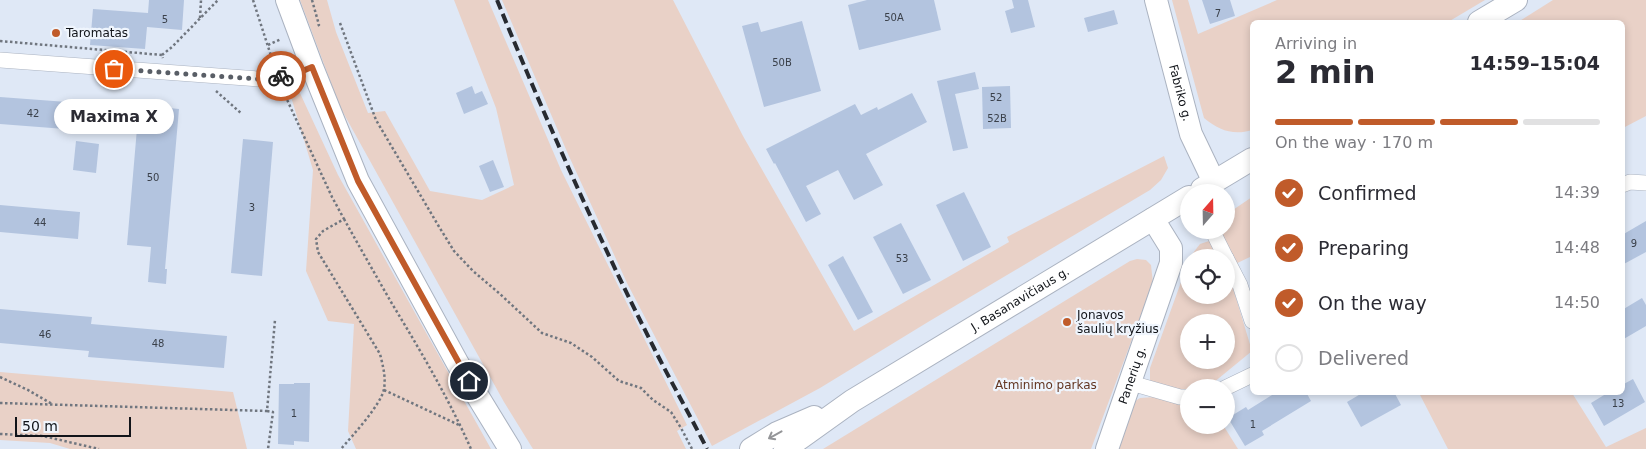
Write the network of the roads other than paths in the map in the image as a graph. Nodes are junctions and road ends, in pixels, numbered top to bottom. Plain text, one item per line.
1 (287, 0) edge
2 (1156, 0) edge
3 (1516, 0) edge
4 (1482, 20) edge
5 (0, 60) edge
6 (312, 67) junction
7 (1250, 160) edge
8 (1646, 183) edge
9 (1204, 184) edge
10 (1210, 184) edge
11 (1625, 184) edge
12 (1180, 203) edge
13 (1153, 219) junction
14 (1235, 275) edge
15 (1250, 315) edge
16 (1250, 376) edge
17 (1131, 383) junction
18 (1235, 383) edge
19 (1180, 397) edge
20 (852, 401) junction
21 (510, 449) edge
22 (751, 449) edge
23 (785, 449) edge
24 (1107, 449) edge

1 - 6 main road
2 - 9 main road, Fabriko g.
3 - 4 main road
5 - 6 street
6 - 21 main road
7 - 10 main road
8 - 11 street
12 - 13 main road, J. Basanavičiaus g.
13 - 17 main road, Panerių g.
13 - 20 main road, J. Basanavičiaus g.
14 - 15 street
16 - 18 street
17 - 19 street
17 - 24 main road, Panerių g.
20 -> 22 main road, J. Basanavičiaus g.
20 - 23 main road, J. Basanavičiaus g.

